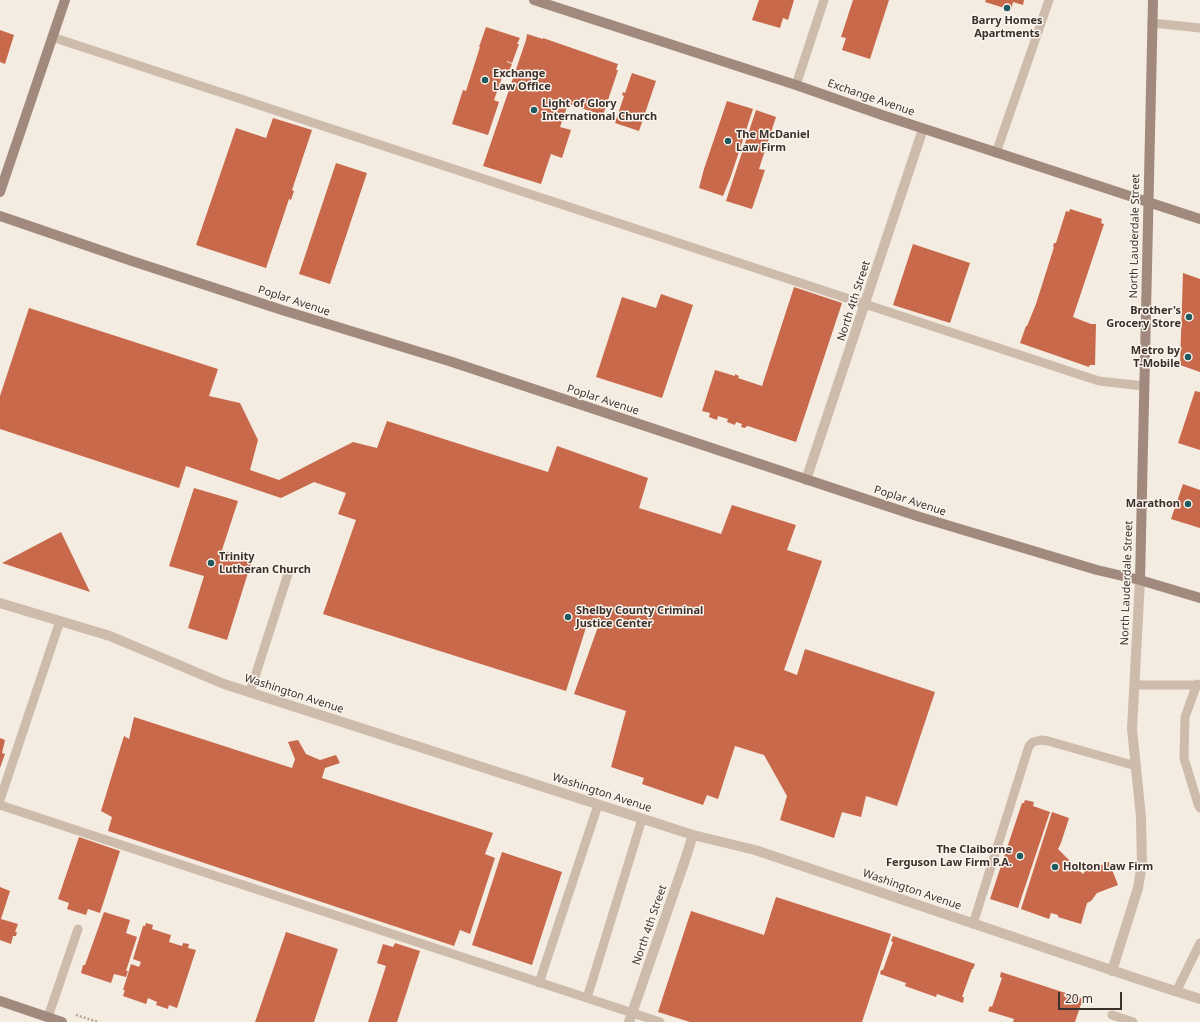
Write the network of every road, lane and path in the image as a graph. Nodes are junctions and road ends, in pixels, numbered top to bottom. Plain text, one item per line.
1 (65, 0) edge
2 (534, 0) edge
3 (824, 0) edge
4 (1049, 0) edge
5 (1152, 0) edge
6 (1152, 23) junction
7 (1200, 28) edge
8 (52, 37) junction
9 (796, 85) junction
10 (923, 129) junction
11 (996, 153) junction
12 (0, 192) edge
13 (1147, 203) junction
14 (0, 216) edge
15 (1200, 219) edge
16 (866, 304) junction
17 (1144, 386) junction
18 (806, 480) junction
19 (288, 574) dead end
20 (1140, 580) junction
21 (1200, 598) edge
22 (0, 603) edge
23 (60, 621) junction
24 (1135, 685) junction
25 (1199, 685) edge
26 (250, 692) junction
27 (1136, 766) junction
28 (0, 800) edge
29 (598, 804) junction
30 (0, 806) edge
31 (1200, 808) edge
32 (642, 819) junction
33 (693, 835) junction
34 (973, 924) junction
35 (78, 929) dead end
36 (1200, 943) edge
37 (1112, 971) junction
38 (539, 983) junction
39 (1176, 992) junction
40 (586, 998) junction
41 (1200, 999) edge
42 (0, 1001) edge
43 (1112, 1016) dead end
44 (48, 1017) junction
45 (631, 1017) edge
46 (62, 1022) edge
47 (660, 1022) edge
48 (1133, 1022) edge

1 - 8 main road
2 - 9 main road, Exchange Avenue
3 - 9 lane
4 - 11 lane
5 - 6 main road, North Lauderdale Street
6 - 7 lane
6 - 13 main road, North Lauderdale Street
8 - 12 main road
8 - 16 lane
9 - 10 main road, Exchange Avenue
10 - 11 main road, Exchange Avenue
10 - 16 street, North 4th Street
11 - 13 main road, Exchange Avenue
13 - 15 main road, Exchange Avenue
13 - 17 main road, North Lauderdale Street
14 - 18 main road, Poplar Avenue
16 - 17 lane
16 - 18 street, North 4th Street
17 - 20 main road, North Lauderdale Street
18 - 20 main road, Poplar Avenue
19 - 26 lane
20 - 21 main road, Poplar Avenue
20 - 24 street, North Lauderdale Street
22 - 23 street, Washington Avenue
23 - 26 street, Washington Avenue
23 - 28 lane
24 - 25 lane
24 - 27 street, North Lauderdale Street
25 - 31 lane
26 - 29 street, Washington Avenue
27 - 34 lane
27 - 37 street, North Lauderdale Street
29 - 32 street, Washington Avenue
29 - 38 lane
30 - 38 lane
32 - 33 street, Washington Avenue
32 - 40 lane
33 - 34 street, Washington Avenue
33 - 45 street, North 4th Street
34 - 37 street, Washington Avenue
35 - 44 lane
36 - 39 lane
37 - 39 street, Washington Avenue
38 - 40 lane
39 - 41 street, Washington Avenue
40 - 45 lane
42 - 44 main road
43 - 48 lane
44 - 46 main road
45 - 47 lane

